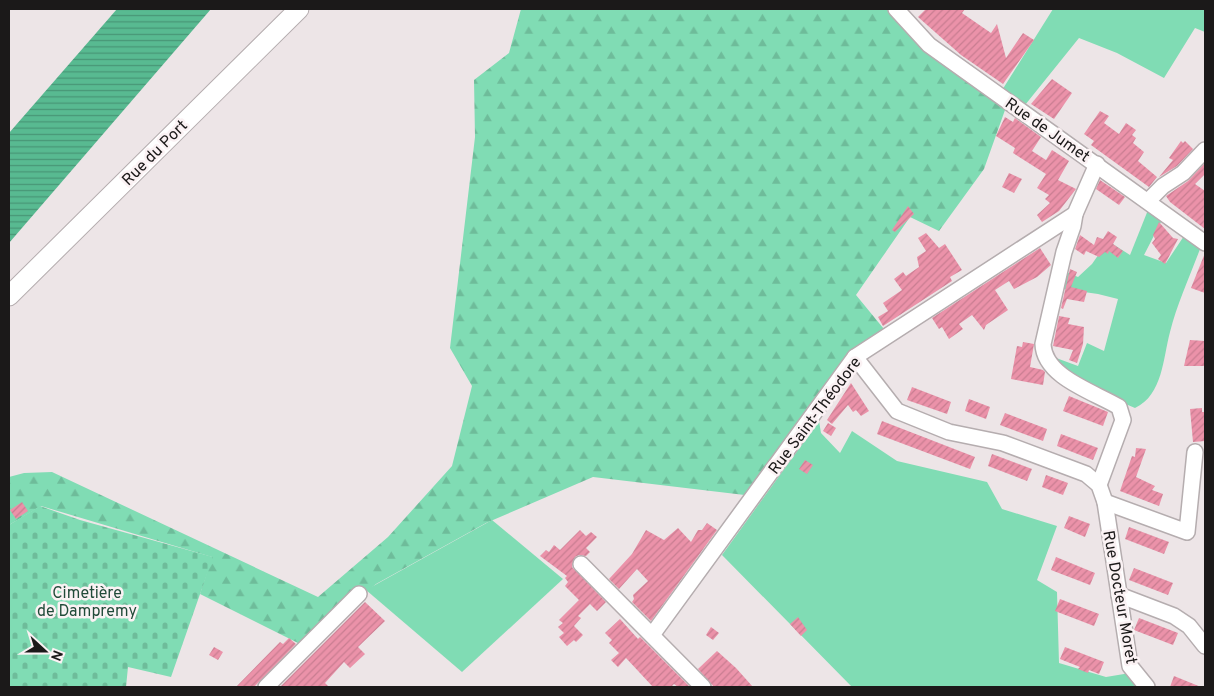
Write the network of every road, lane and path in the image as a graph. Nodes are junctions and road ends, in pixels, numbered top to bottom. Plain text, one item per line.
1 (299, 9) edge
2 (896, 9) edge
3 (1205, 150) edge
4 (1096, 164) junction
5 (1148, 201) junction
6 (1075, 214) junction
7 (1205, 243) edge
8 (9, 296) edge
9 (856, 357) junction
10 (1195, 452) dead end
11 (1099, 485) junction
12 (1105, 502) junction
13 (581, 564) dead end
14 (359, 594) dead end
15 (1119, 595) junction
16 (652, 635) junction
17 (1205, 644) edge
18 (266, 687) edge
19 (703, 687) edge
20 (1147, 687) edge

1 - 8 main road, Rue du Port
2 - 4 street, Rue de Jumet
3 - 5 street
4 - 5 street, Rue de Jumet
4 - 6 street
5 - 7 street, Rue de Jumet
6 - 9 street, Rue Saint-Théodore
6 - 11 street
9 - 11 street
9 - 16 street, Rue Saint-Théodore
10 - 12 street, Rue Docteur Moret
11 - 12 street, Rue Docteur Moret
12 - 15 street, Rue Docteur Moret
13 - 16 street
14 - 18 street
15 - 17 street
15 - 20 street, Rue Docteur Moret
16 - 19 street

